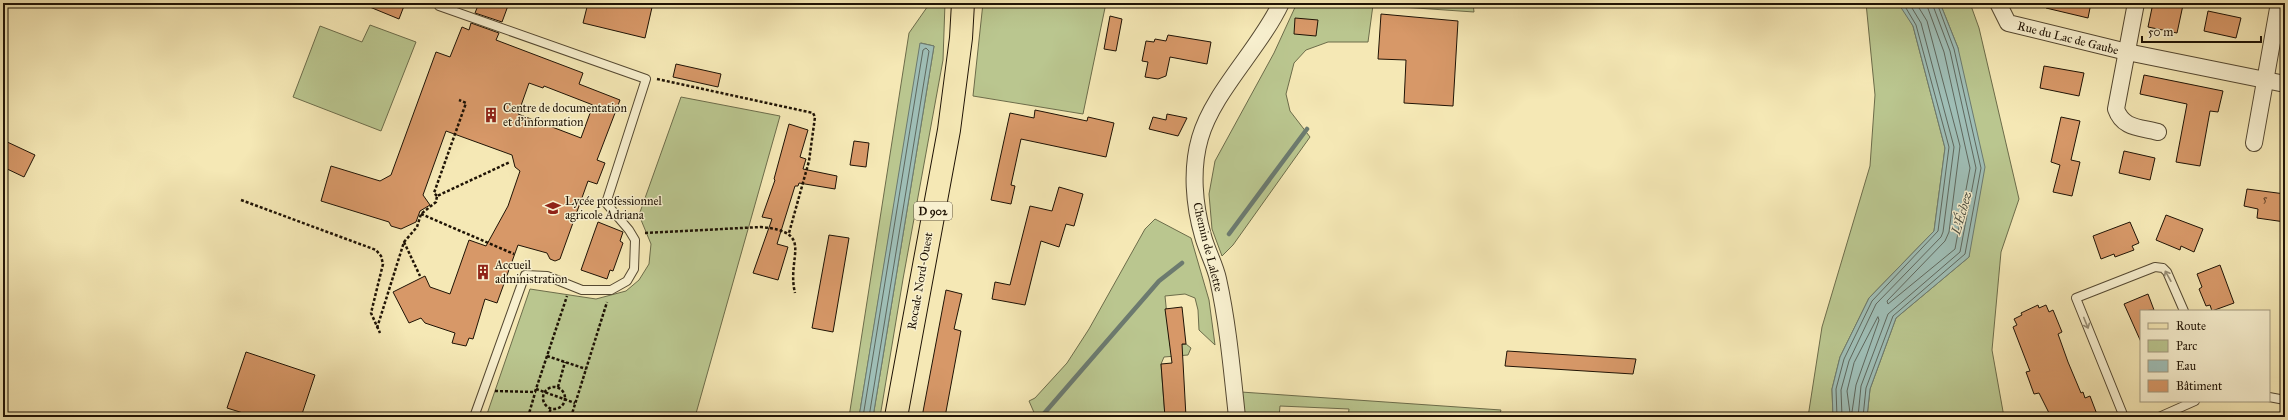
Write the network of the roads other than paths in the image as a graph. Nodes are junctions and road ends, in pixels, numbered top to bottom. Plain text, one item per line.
1 (437, 3) edge
2 (963, 3) edge
3 (1281, 3) edge
4 (1998, 3) edge
5 (2136, 3) edge
6 (2279, 3) edge
7 (2127, 52) junction
8 (2266, 80) junction
9 (2285, 84) edge
10 (2158, 132) dead end
11 (2254, 143) dead end
12 (2184, 310) edge
13 (2270, 397) edge
14 (2285, 400) edge
15 (2194, 402) edge
16 (474, 417) edge
17 (896, 417) edge
18 (1237, 417) edge
19 (2124, 417) edge
20 (2159, 417) edge

1 - 16 lane
2 - 17 main road, Rocade Nord-Ouest / D 902
3 - 18 street, Chemin de Lalette
4 - 7 street, Rue du Lac de Gaube
5 - 7 street
6 - 8 street
7 - 8 street, Rue du Lac de Gaube
7 - 10 street, Rue du Lac de Gaube
8 - 9 street, Rue du Lac de Gaube
8 - 11 street
12 -> 19 lane
13 - 14 lane
15 - 20 lane

